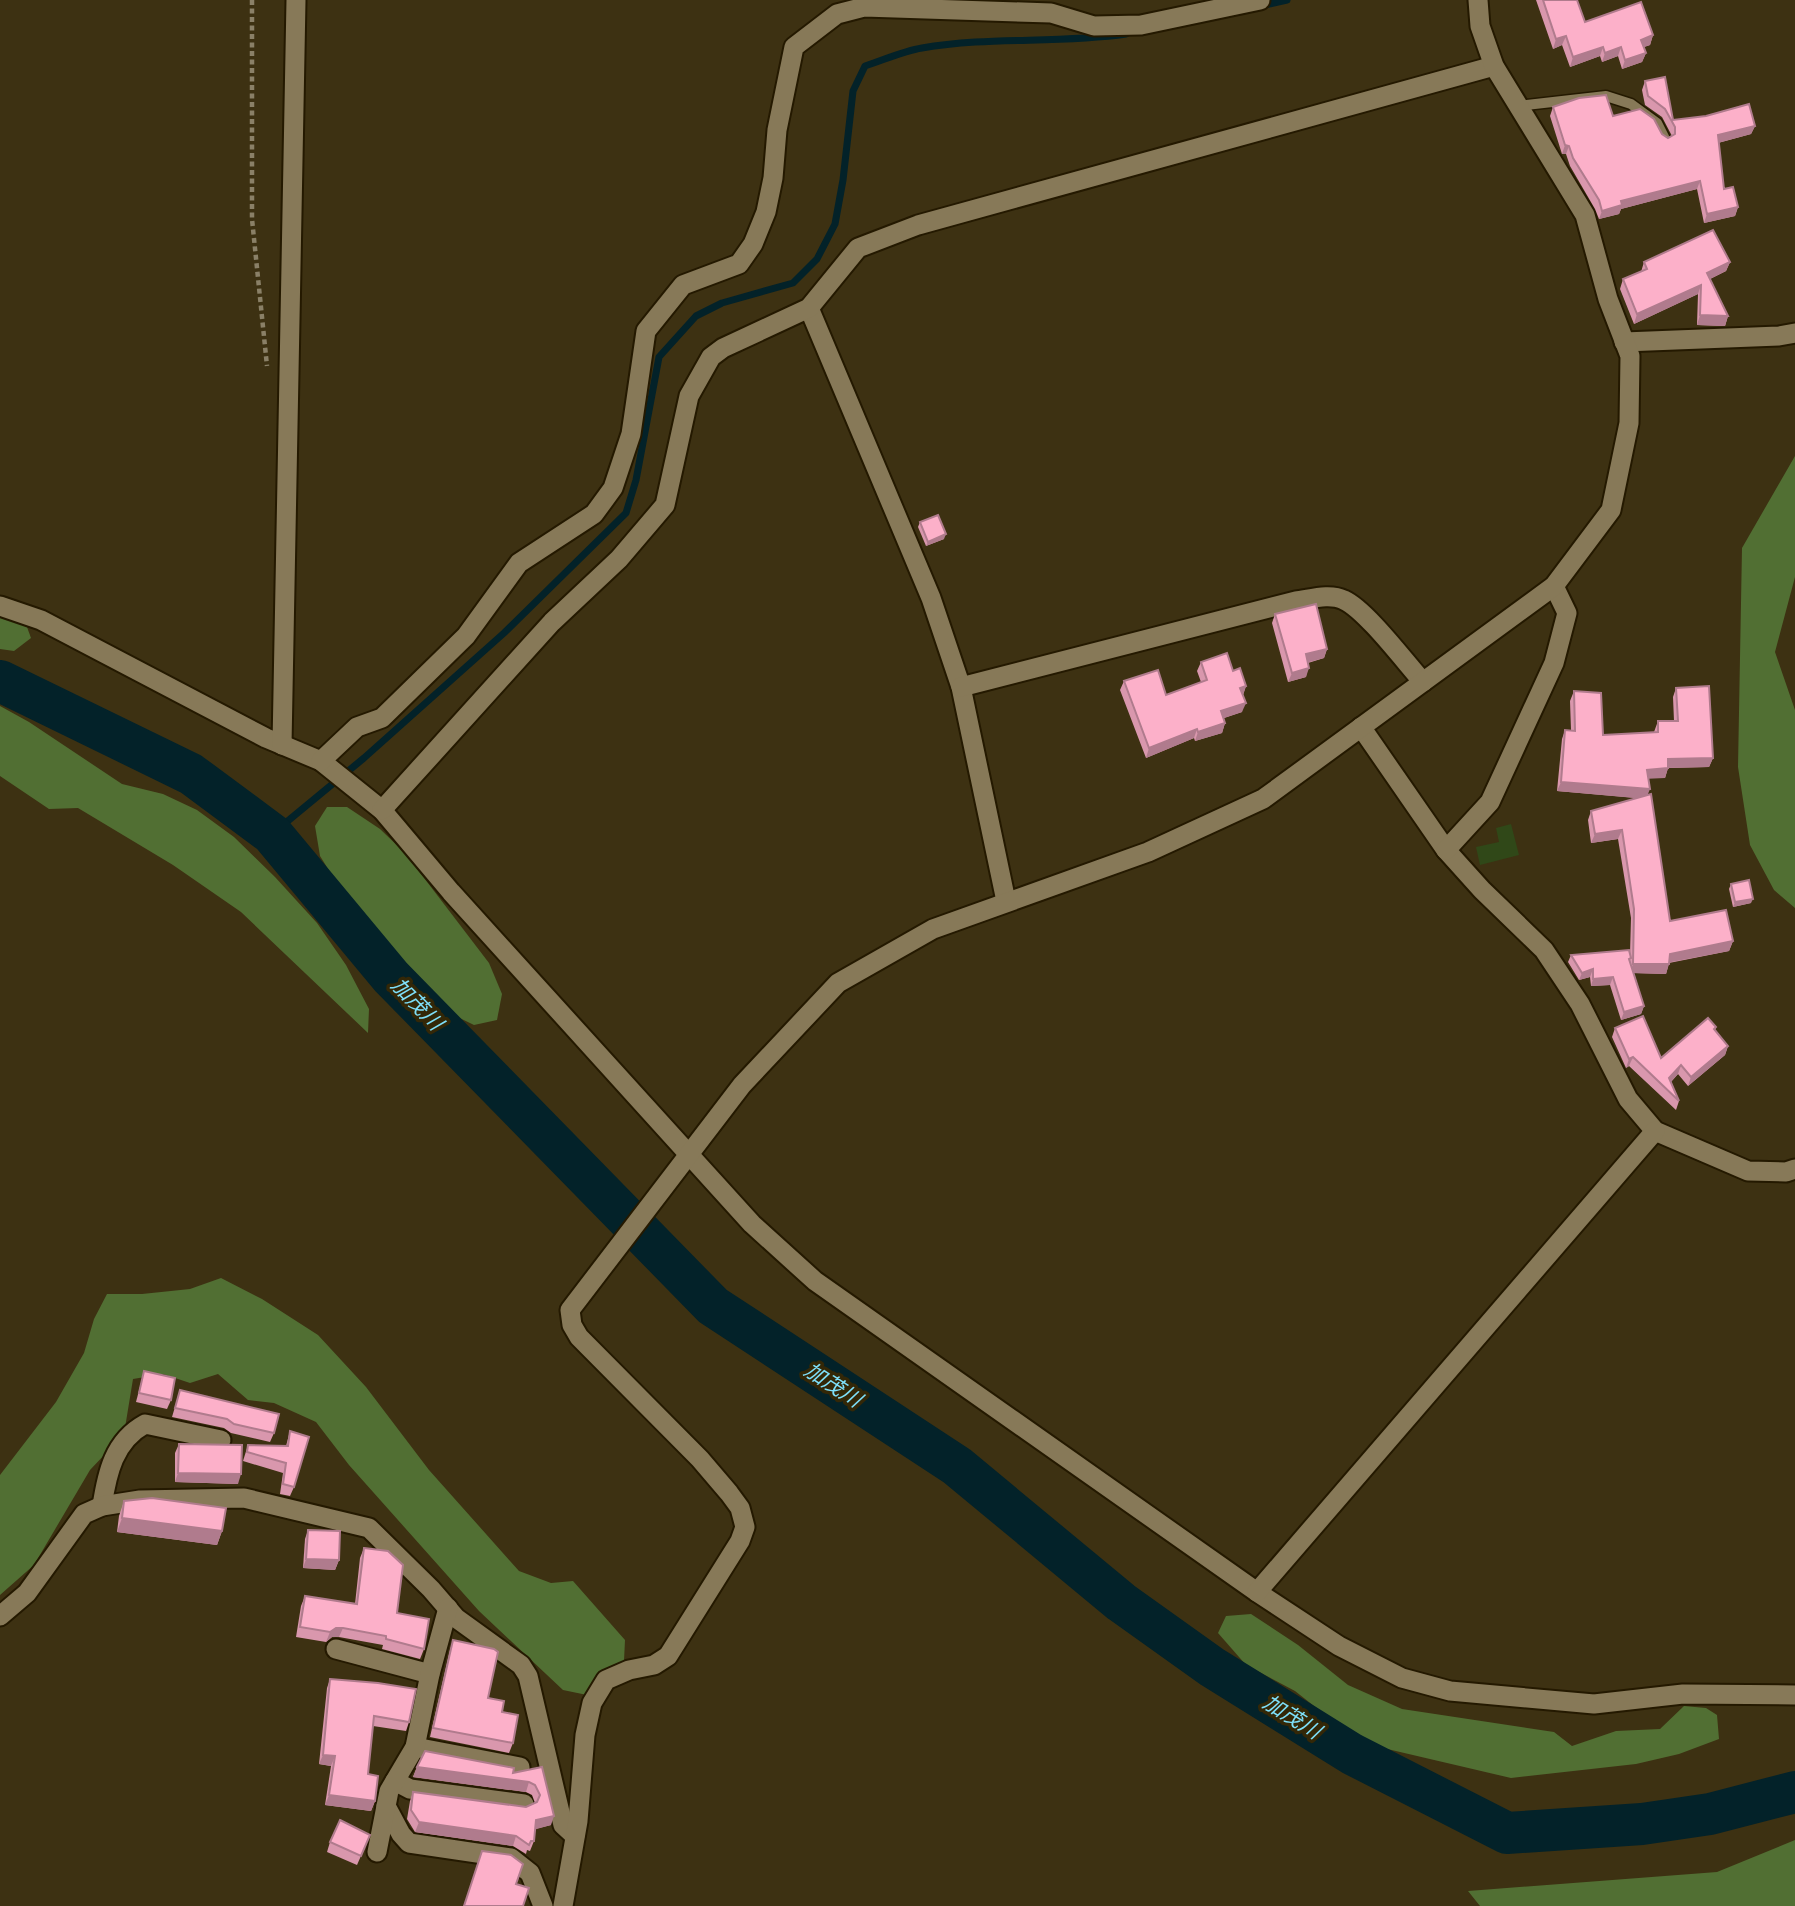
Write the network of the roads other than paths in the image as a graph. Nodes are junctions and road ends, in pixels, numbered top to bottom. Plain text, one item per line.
1 (296, 0) edge
2 (1260, 0) edge
3 (1478, 0) edge
4 (837, 7) edge
5 (1494, 66) junction
6 (1517, 106) junction
7 (1665, 139) edge
8 (808, 308) junction
9 (1795, 333) edge
10 (1624, 342) junction
11 (1554, 586) junction
12 (0, 606) edge
13 (1423, 682) junction
14 (961, 687) junction
15 (1361, 727) junction
16 (282, 745) junction
17 (327, 766) junction
18 (382, 810) junction
19 (1446, 850) junction
20 (1006, 901) junction
21 (1655, 1131) junction
22 (689, 1156) junction
23 (1795, 1169) edge
24 (221, 1440) dead end
25 (102, 1506) junction
26 (1257, 1592) junction
27 (448, 1608) junction
28 (0, 1616) edge
29 (336, 1649) dead end
30 (430, 1674) junction
31 (1795, 1695) edge
32 (415, 1747) junction
33 (520, 1767) dead end
34 (395, 1781) junction
35 (524, 1804) edge
36 (386, 1807) junction
37 (575, 1836) junction
38 (377, 1853) dead end
39 (543, 1906) edge
40 (563, 1906) edge

1 - 16 street
2 - 4 street
3 - 5 street
4 - 17 street
5 - 6 street
5 - 8 street
6 - 7 lane
6 - 10 street
8 - 14 street
8 - 18 street
9 - 10 street
10 - 11 street
11 - 13 street
11 - 19 street
12 - 16 street
13 - 14 street
13 - 15 street
14 - 20 street
15 - 19 street
15 - 20 street
16 - 17 street
17 - 18 street
18 - 22 street
19 - 21 street
20 - 22 street
21 - 23 street
21 - 26 street
22 - 26 street
22 - 37 street
24 - 25 street
25 - 27 street
25 - 28 street
26 - 31 street
27 - 30 street
27 - 37 street
29 - 30 street
30 - 32 street
32 - 33 street
32 - 34 street
34 - 35 street
34 - 36 street
36 - 38 street
36 - 39 street
37 - 40 street

